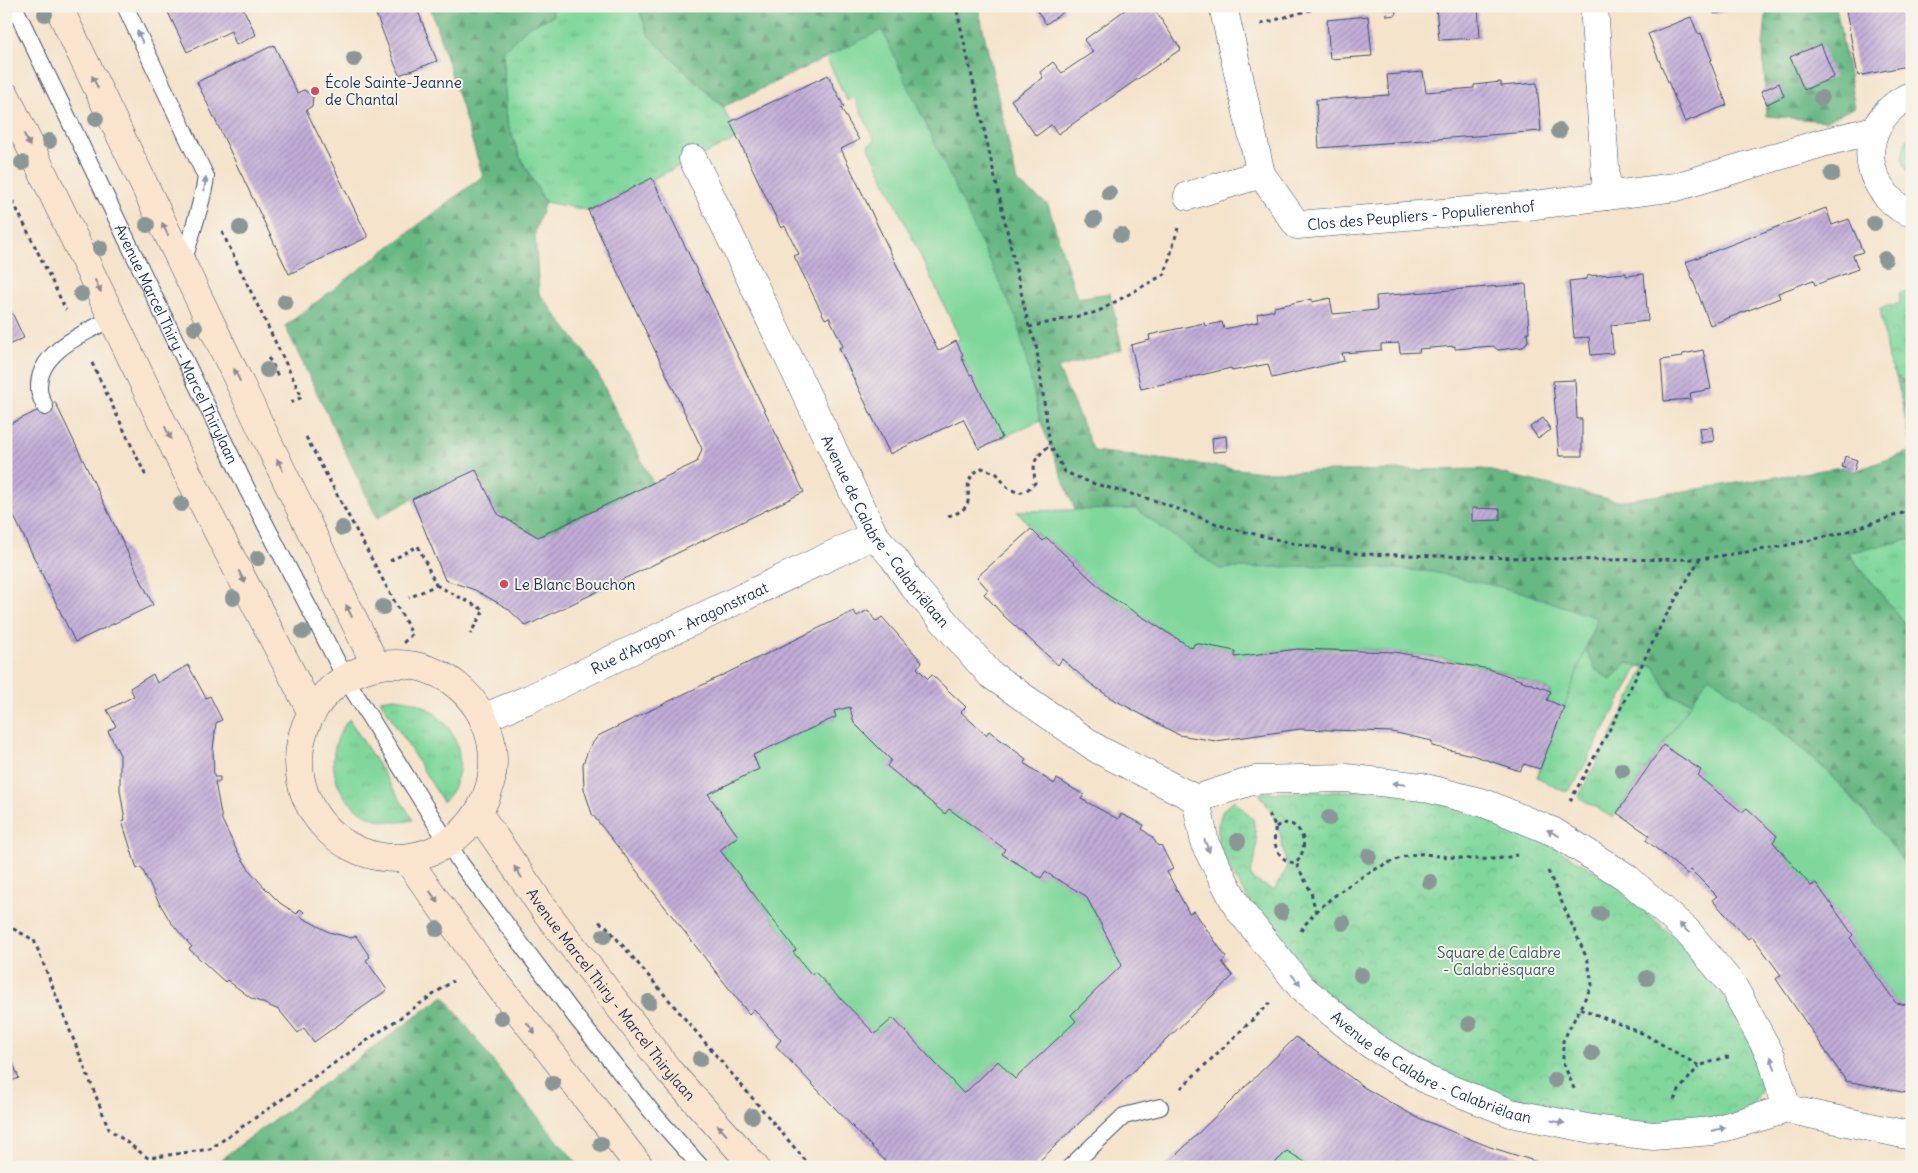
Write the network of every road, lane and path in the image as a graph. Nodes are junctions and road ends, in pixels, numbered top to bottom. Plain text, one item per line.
1 (14, 6) edge
2 (58, 6) edge
3 (125, 6) edge
4 (1324, 6) edge
5 (1594, 6) edge
6 (957, 11) dead end
7 (1226, 19) edge
8 (1912, 95) edge
9 (6, 96) edge
10 (1874, 130) junction
11 (693, 159) dead end
12 (1261, 174) junction
13 (1188, 196) joint
14 (1607, 196) junction
15 (1912, 213) edge
16 (183, 265) junction
17 (113, 318) junction
18 (1030, 327) junction
19 (45, 407) dead end
20 (1050, 445) junction
21 (1912, 510) edge
22 (948, 516) dead end
23 (874, 535) junction
24 (1700, 559) junction
25 (390, 561) dead end
26 (436, 585) junction
27 (409, 598) dead end
28 (470, 634) dead end
29 (376, 666) junction
30 (346, 678) junction
31 (312, 713) junction
32 (483, 718) junction
33 (1196, 799) junction
34 (1265, 809) dead end
35 (478, 813) junction
36 (1276, 827) junction
37 (1549, 842) junction
38 (448, 844) junction
39 (406, 858) junction
40 (1296, 862) junction
41 (1316, 913) junction
42 (598, 921) dead end
43 (6, 925) edge
44 (1298, 937) dead end
45 (481, 964) junction
46 (1275, 999) dead end
47 (1580, 1008) junction
48 (1735, 1058) dead end
49 (1563, 1062) dead end
50 (1179, 1090) dead end
51 (1160, 1107) dead end
52 (1787, 1109) junction
53 (1912, 1136) edge
54 (640, 1167) edge
55 (702, 1167) edge
56 (755, 1167) edge
57 (811, 1167) edge
58 (1070, 1167) edge

1 - 30 lane, Avenue Marcel Thiry - Marcel Thirylaan
16 -> 2 main road
16 -> 3 lane
4 - 7 path
5 - 14 street
6 - 18 path
7 - 12 street, Clos des Peupliers - Populierenhof
8 - 10 street
9 -> 17 main road
10 - 14 street, Clos des Peupliers - Populierenhof
10 - 15 street
11 - 23 street, Avenue de Calabre - Calabriëlaan
12 - 13 street
12 - 14 street, Clos des Peupliers - Populierenhof
13 - 18 path
29 -> 16 main road
17 - 19 lane
17 -> 31 main road
18 - 20 path
20 - 22 path
20 - 24 path
21 - 24 path
23 - 32 street, Rue d'Aragon - Aragonstraat
23 - 33 street, Avenue de Calabre - Calabriëlaan
24 - 37 path
25 - 26 path
26 - 27 path
26 - 28 path
29 - 30 main road
29 - 32 main road
30 - 31 main road
30 - 38 lane, Avenue Marcel Thiry - Marcel Thirylaan
31 - 39 main road
32 - 35 main road
37 -> 33 street
33 -> 52 street, Avenue de Calabre - Calabriëlaan
34 - 36 path
35 - 38 main road
56 -> 35 main road, Avenue Marcel Thiry - Marcel Thirylaan
36 - 40 path
36 - 40 path
37 - 41 path
37 - 47 path
52 -> 37 street
38 - 39 main road
38 - 55 lane, Avenue Marcel Thiry - Marcel Thirylaan
39 -> 45 main road
40 - 41 path
41 - 44 path
42 - 57 path
43 - 45 path
45 -> 54 main road
46 - 50 path
47 - 48 path
47 - 49 path
51 - 58 lane
52 - 53 street, Avenue de Calabre - Calabriëlaan

